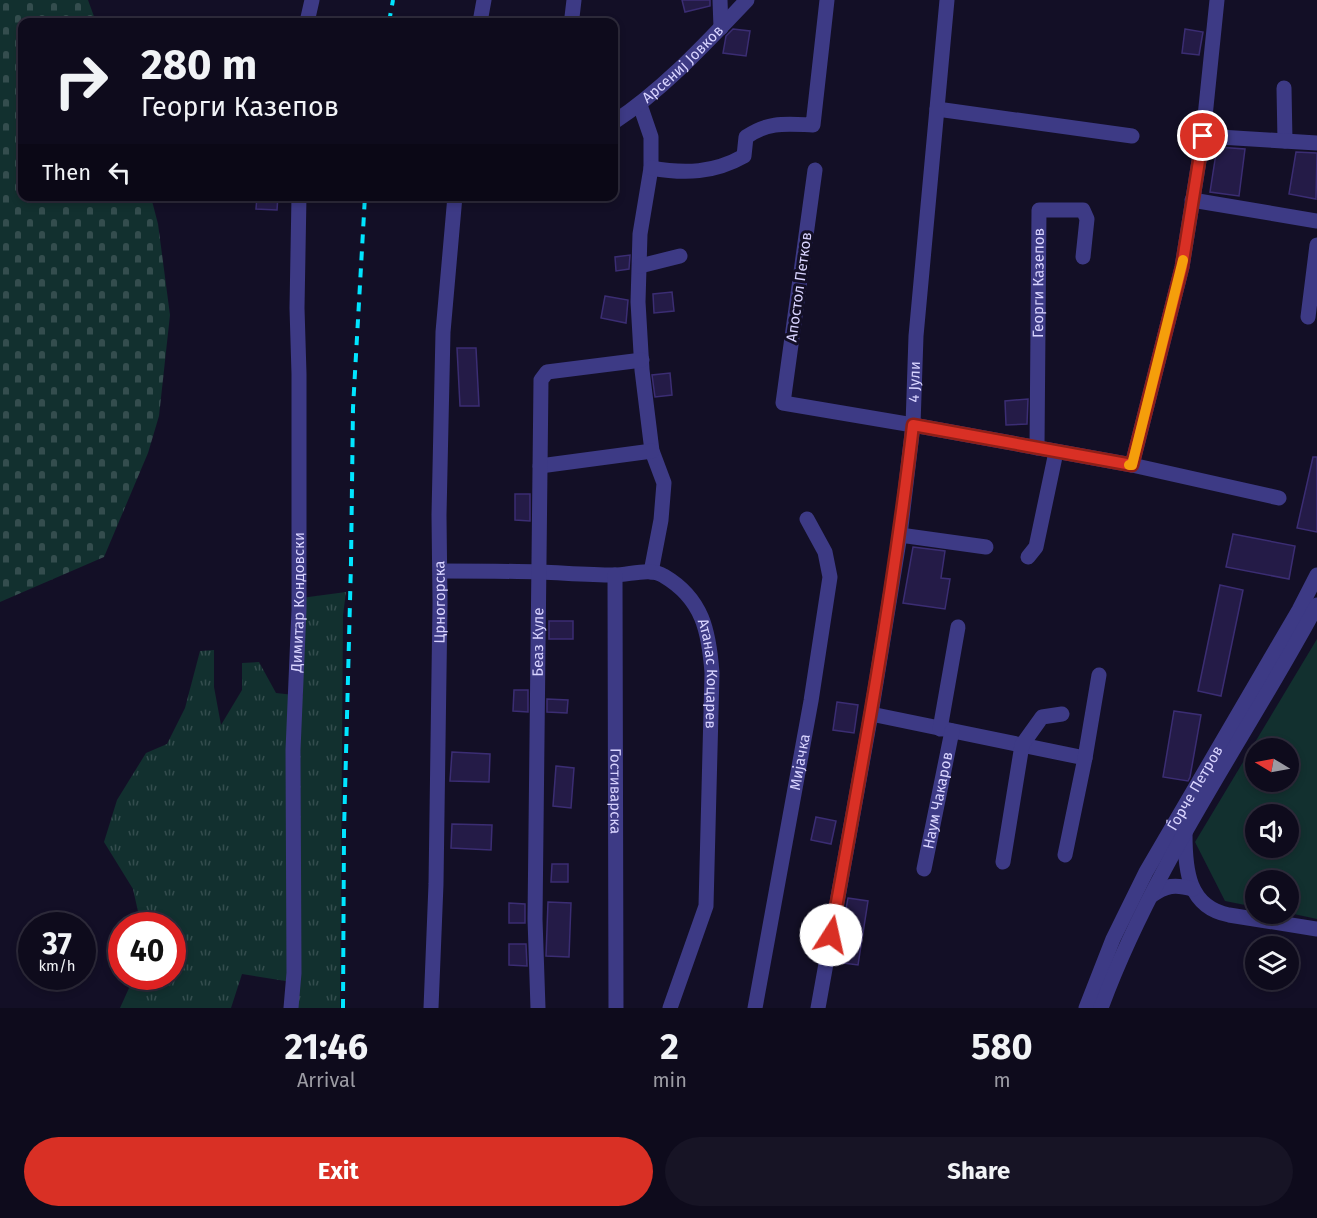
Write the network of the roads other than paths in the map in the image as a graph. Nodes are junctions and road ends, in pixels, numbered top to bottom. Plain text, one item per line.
1 (312, 0) edge
2 (484, 0) edge
3 (574, 0) edge
4 (720, 0) edge
5 (747, 0) edge
6 (827, 0) edge
7 (947, 0) edge
8 (1217, 0) edge
9 (572, 17) dead end
10 (308, 18) edge
11 (481, 18) edge
12 (721, 28) junction
13 (1284, 88) dead end
14 (640, 105) junction
15 (937, 109) junction
16 (618, 120) edge
17 (1132, 136) dead end
18 (1203, 136) junction
19 (1285, 141) junction
20 (1317, 143) edge
21 (651, 168) junction
22 (815, 170) dead end
23 (1192, 200) junction
24 (299, 201) edge
25 (455, 201) edge
26 (1317, 220) edge
27 (1317, 245) edge
28 (680, 256) dead end
29 (1083, 257) dead end
30 (640, 266) junction
31 (1308, 317) dead end
32 (642, 360) junction
33 (913, 425) junction
34 (1037, 448) junction
35 (652, 451) junction
36 (1056, 452) junction
37 (1132, 465) junction
38 (540, 466) junction
39 (1279, 498) dead end
40 (807, 519) dead end
41 (900, 535) junction
42 (986, 547) dead end
43 (1028, 556) dead end
44 (440, 571) junction
45 (540, 572) junction
46 (651, 572) junction
47 (615, 575) junction
48 (1317, 575) edge
49 (1317, 605) edge
50 (958, 627) dead end
51 (1099, 675) dead end
52 (871, 714) junction
53 (1062, 714) dead end
54 (946, 730) junction
55 (1022, 745) junction
56 (1085, 758) junction
57 (1185, 831) junction
58 (1065, 855) dead end
59 (1003, 862) dead end
60 (924, 868) dead end
61 (1193, 890) junction
62 (1149, 898) junction
63 (1317, 929) edge
64 (291, 1008) edge
65 (431, 1008) edge
66 (538, 1008) edge
67 (616, 1008) edge
68 (670, 1008) edge
69 (755, 1008) edge
70 (818, 1008) edge
71 (1086, 1008) edge
72 (1101, 1008) edge

1 - 10 street
2 - 11 street
3 - 9 street
4 - 12 street
5 - 12 street, Арсениј Јовков
6 - 21 street
7 - 15 street, 4 Јули
8 - 18 street
12 - 14 street, Арсениј Јовков
13 - 19 street
14 - 16 street, Арсениј Јовков
14 - 21 street
15 - 17 street
15 - 33 street, 4 Јули
18 - 19 street
18 - 23 street
19 - 20 street
21 - 30 street
22 - 33 street, Апостол Петков
23 - 26 street
23 - 37 street
24 - 64 street, Димитар Кондовски
25 - 44 street, Црногорска
27 - 31 street
28 - 30 street
29 - 34 street, Георги Казепов
30 - 32 street
32 - 35 street
32 - 38 street, Беаз Куле
33 - 34 street
33 - 41 street, 4 Јули
34 - 36 street
35 - 38 street
35 - 46 street
36 - 37 street
36 - 43 street
37 - 39 street
38 - 45 street, Беаз Куле
40 - 69 street, Мијачка
41 - 42 street
41 - 52 street, 4 Јули
44 - 45 street
44 - 65 street, Црногорска
45 - 47 street
45 - 66 street, Беаз Куле
46 - 47 street
46 - 68 street, Атанас Коцарев
47 - 67 street, Гостиварска
48 - 71 street, Ѓорче Петров
49 - 57 street, Ѓорче Петров
50 - 54 street, Наум Чакаров
51 - 56 street
52 - 54 street, Наум Чакаров
52 - 70 street, 4 Јули
53 - 55 street
54 - 55 street, Наум Чакаров
54 - 60 street, Наум Чакаров
55 - 56 street, Наум Чакаров
55 - 59 street
56 - 58 street
57 - 61 street
57 - 62 street, Ѓорче Петров
61 - 62 street
61 - 63 street
62 - 72 street, Ѓорче Петров

